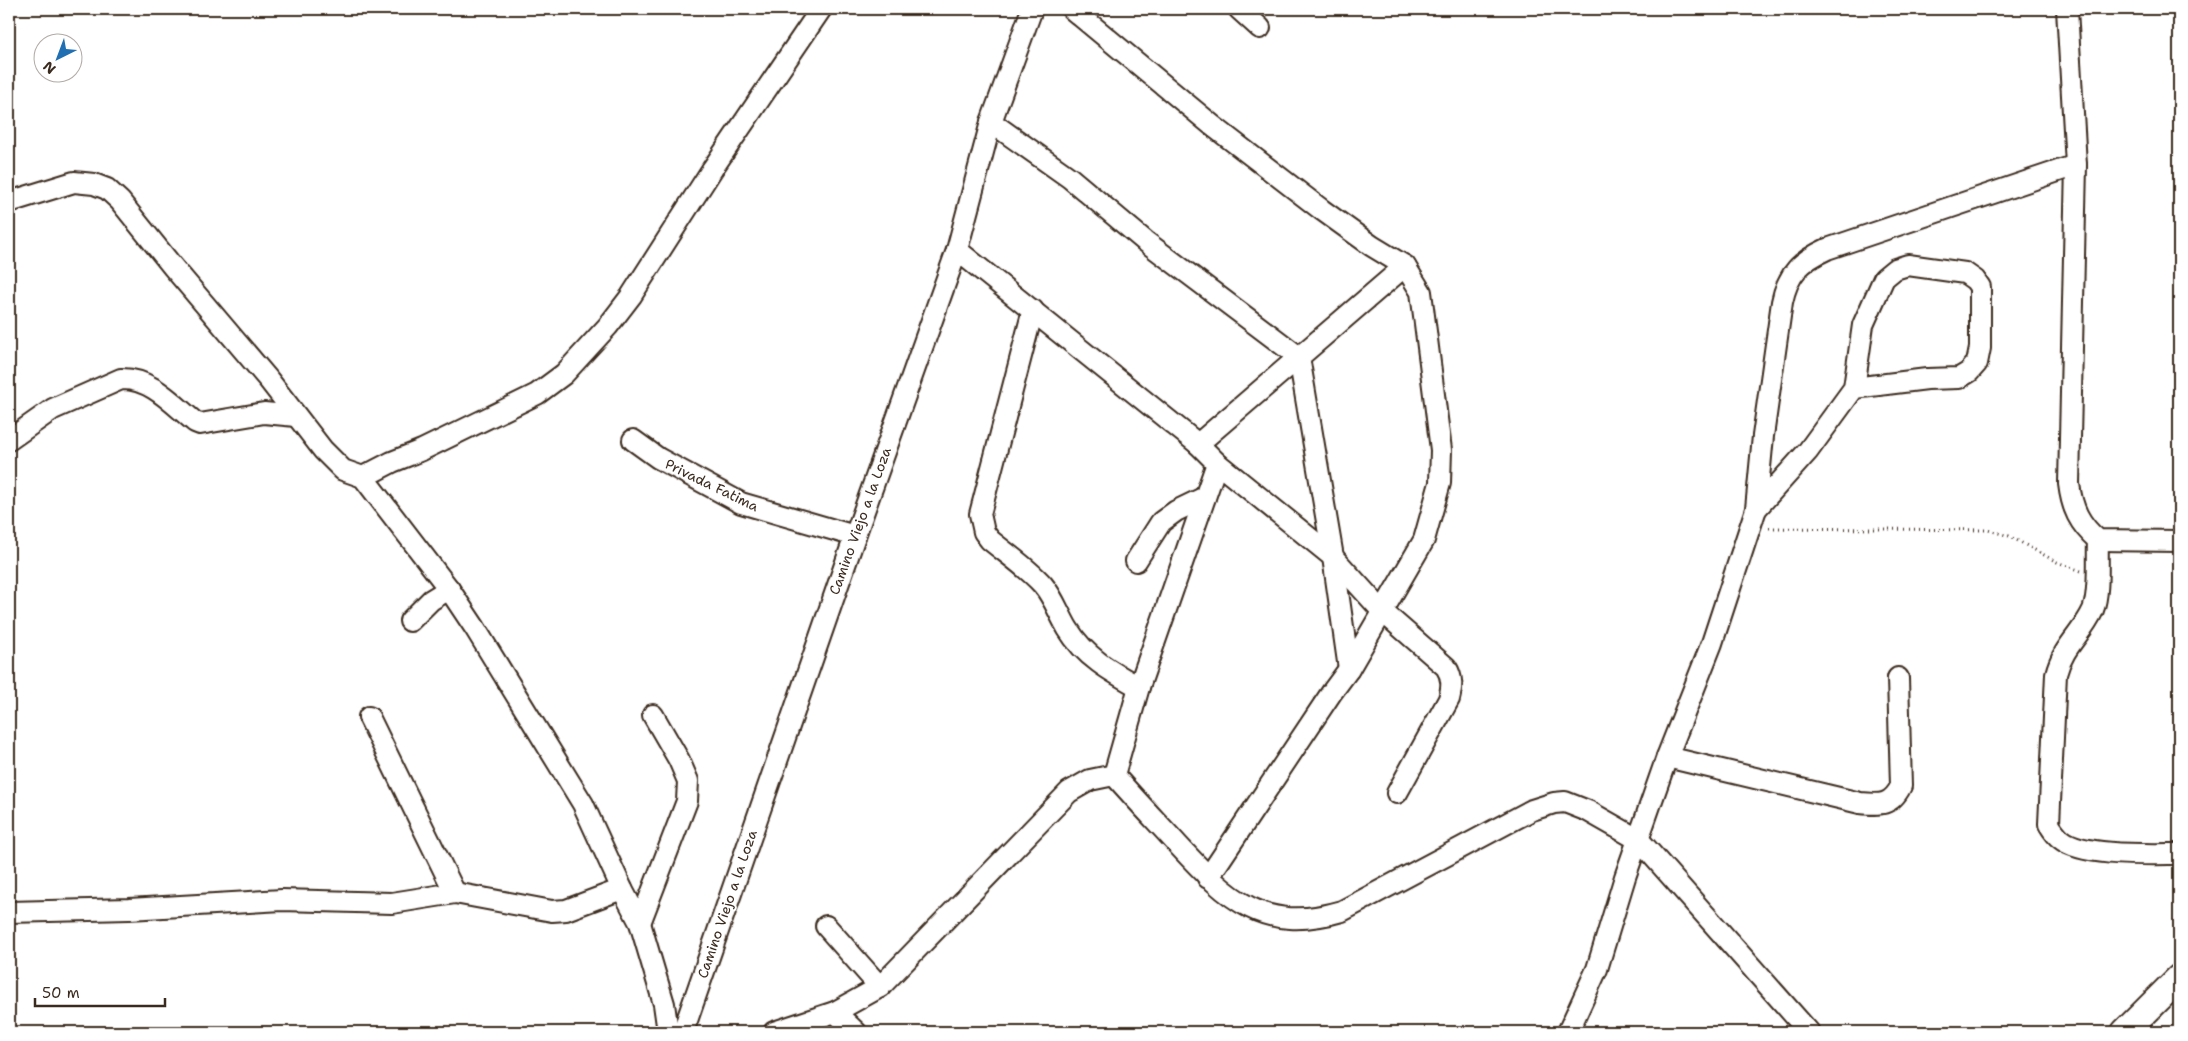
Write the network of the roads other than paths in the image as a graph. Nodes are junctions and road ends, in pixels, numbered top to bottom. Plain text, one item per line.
1 (821, 9) edge
2 (1032, 9) edge
3 (1072, 9) edge
4 (1239, 9) edge
5 (2067, 9) edge
6 (1260, 28) dead end
7 (991, 122) junction
8 (2076, 165) junction
9 (9, 202) edge
10 (958, 250) junction
11 (1405, 266) junction
12 (1033, 310) junction
13 (1299, 357) junction
14 (1854, 388) junction
15 (296, 416) junction
16 (9, 440) edge
17 (633, 440) dead end
18 (1198, 444) junction
19 (1217, 463) junction
20 (363, 477) junction
21 (1206, 496) junction
22 (1756, 509) junction
23 (854, 536) junction
24 (2098, 540) junction
25 (2179, 540) edge
26 (1334, 557) junction
27 (1136, 561) dead end
28 (449, 589) junction
29 (1383, 612) junction
30 (410, 621) dead end
31 (1349, 670) junction
32 (1898, 678) dead end
33 (1138, 687) junction
34 (653, 715) dead end
35 (369, 717) dead end
36 (1667, 758) junction
37 (1114, 775) junction
38 (1397, 793) dead end
39 (1639, 840) junction
40 (2179, 854) edge
41 (1208, 878) junction
42 (622, 889) junction
43 (455, 893) junction
44 (9, 912) edge
45 (640, 923) junction
46 (826, 926) dead end
47 (2179, 978) edge
48 (880, 987) junction
49 (835, 1012) junction
50 (668, 1032) edge
51 (683, 1032) edge
52 (774, 1032) edge
53 (856, 1032) edge
54 (1568, 1032) edge
55 (1809, 1032) edge
56 (2125, 1032) edge

1 - 20 street
2 - 7 street, Camino Viejo a la Loza
3 - 11 street
4 - 6 street
5 - 8 street
7 - 10 street, Camino Viejo a la Loza
7 - 13 street
8 - 22 street
8 - 24 street
9 - 15 street
10 - 12 street
10 - 23 street, Camino Viejo a la Loza
11 - 13 street
11 - 29 street
12 - 18 street
12 - 33 street
13 - 18 street
13 - 26 street
14 - 14 street
14 - 22 street
15 - 16 street
15 - 20 street
17 - 23 street, Privada Fatima
18 - 19 street
19 - 21 street
19 - 26 street
20 - 28 street
21 - 27 street
21 - 33 street
22 - 36 street
23 - 51 street, Camino Viejo a la Loza
24 - 25 street
24 - 40 street
26 - 29 street
26 - 31 street
28 - 30 street
28 - 42 street
29 - 31 street
29 - 38 street
31 - 41 street
32 - 36 street
33 - 37 street
34 - 45 street
35 - 43 street
36 - 39 street
37 - 41 street
37 - 48 street
39 - 41 street
39 - 54 street
39 - 55 street
42 - 43 street
42 - 45 street
43 - 44 street
45 - 50 street
46 - 48 street
47 - 56 street
48 - 49 street
49 - 52 street
49 - 53 street

